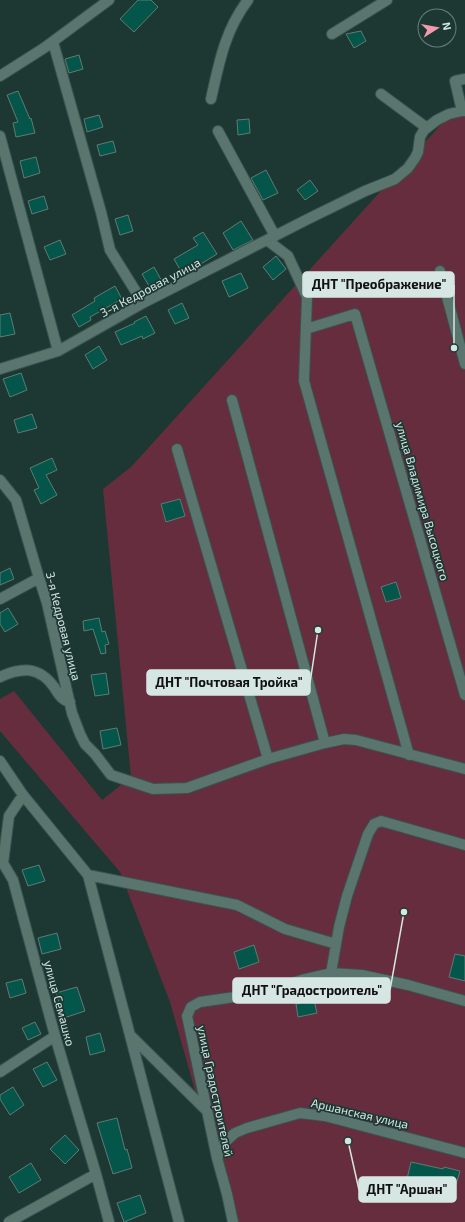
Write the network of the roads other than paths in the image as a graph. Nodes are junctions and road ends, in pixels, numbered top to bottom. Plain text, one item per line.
1 (109, 0) edge
2 (248, 0) edge
3 (387, 0) edge
4 (332, 34) dead end
5 (53, 42) junction
6 (0, 76) edge
7 (465, 79) edge
8 (381, 94) dead end
9 (211, 98) dead end
10 (463, 111) edge
11 (427, 128) junction
12 (218, 131) dead end
13 (0, 136) edge
14 (271, 238) junction
15 (440, 271) dead end
16 (144, 303) junction
17 (306, 328) junction
18 (58, 351) junction
19 (465, 364) edge
20 (0, 369) edge
21 (232, 400) dead end
22 (177, 448) dead end
23 (0, 480) edge
24 (39, 578) junction
25 (0, 599) edge
26 (0, 676) edge
27 (465, 695) edge
28 (70, 702) junction
29 (325, 743) junction
30 (409, 755) junction
31 (268, 759) junction
32 (0, 761) edge
33 (465, 769) edge
34 (23, 795) junction
35 (9, 816) junction
36 (0, 824) edge
37 (465, 844) edge
38 (1, 863) edge
39 (88, 875) junction
40 (336, 944) junction
41 (331, 973) junction
42 (465, 1001) edge
43 (130, 1035) junction
44 (55, 1036) junction
45 (0, 1072) edge
46 (207, 1111) junction
47 (465, 1152) edge
48 (217, 1158) junction
49 (96, 1174) junction
50 (9, 1222) edge
51 (109, 1222) edge
52 (179, 1222) edge
53 (232, 1222) edge

1 - 5 street
2 - 9 street
3 - 4 street
5 - 6 street
5 - 16 street
7 - 10 street
8 - 11 street
10 - 11 street
11 - 14 street, 3-я Кедровая улица
12 - 14 street
13 - 18 street
14 - 16 street, 3-я Кедровая улица
14 - 17 street
15 - 19 street
16 - 18 street, 3-я Кедровая улица
17 - 27 street, улица Владимира Высоцкого
17 - 30 street
18 - 20 street, 3-я Кедровая улица
21 - 29 street
22 - 31 street
23 - 24 street, 3-я Кедровая улица
24 - 25 street
24 - 28 street, 3-я Кедровая улица
26 - 28 street
28 - 31 street, 3-я Кедровая улица
29 - 30 street
29 - 31 street
30 - 33 street
32 - 34 street
34 - 35 street, улица Семашко
34 - 39 street
35 - 36 street
35 - 38 street, улица Семашко
37 - 40 street
38 - 44 street, улица Семашко
39 - 40 street
39 - 43 street
40 - 41 street
41 - 42 street, улица Градостроителей
41 - 46 street, улица Градостроителей
43 - 46 street
43 - 52 street
44 - 45 street
44 - 49 street, улица Семашко
46 - 48 street, улица Градостроителей
47 - 48 street, Аршанская улица
48 - 53 street, улица Градостроителей
49 - 50 street
49 - 51 street, улица Семашко

